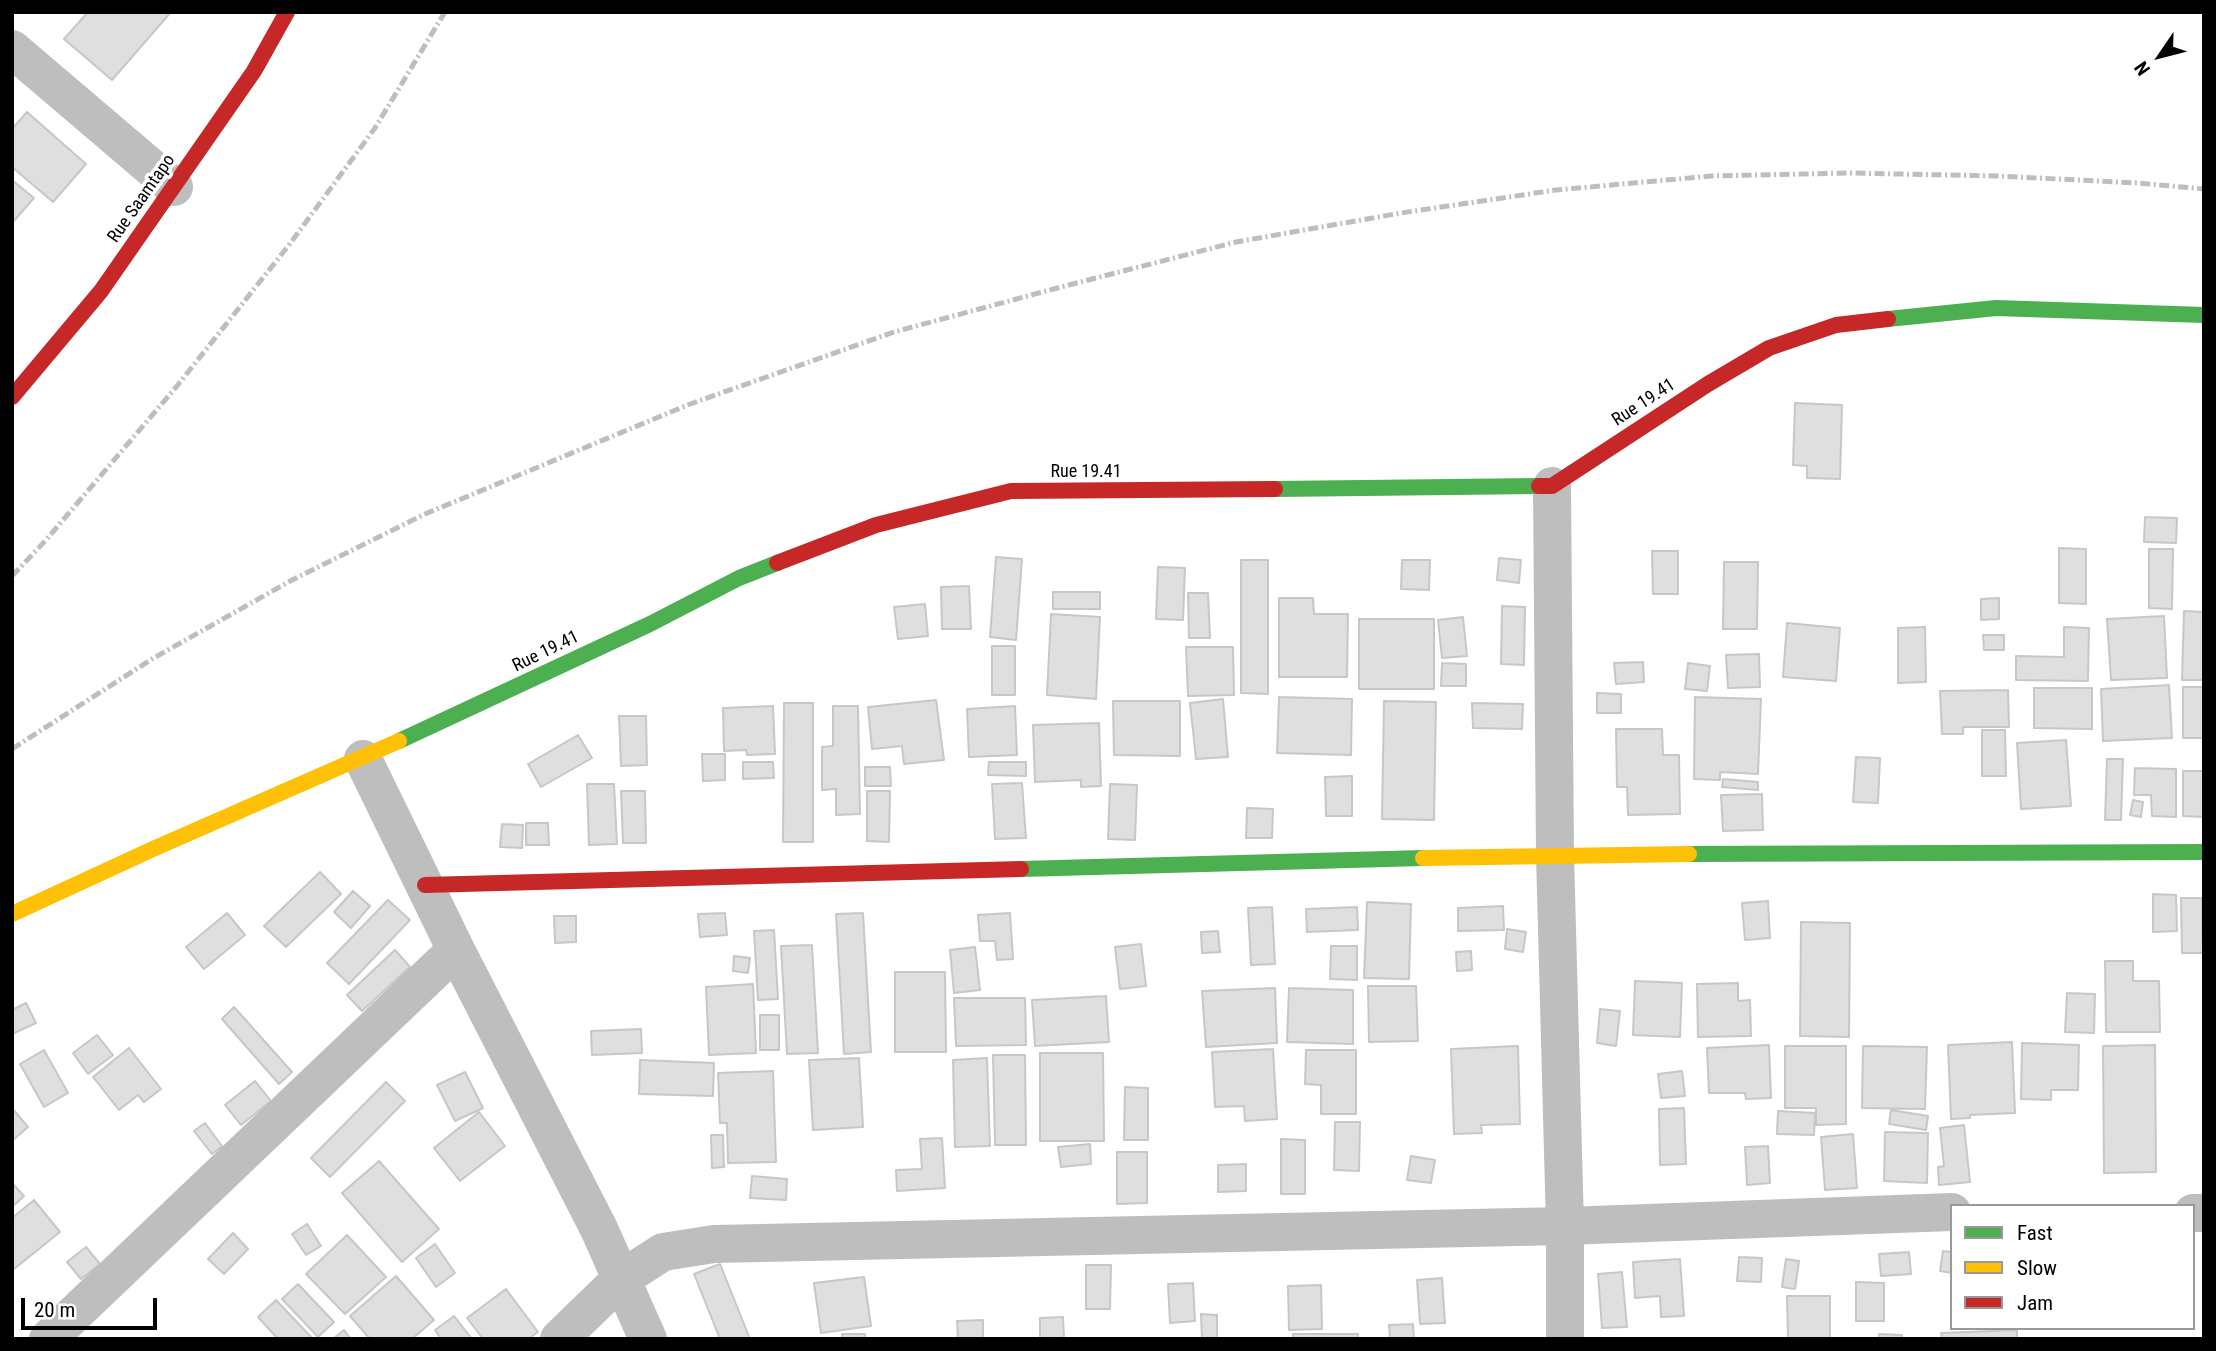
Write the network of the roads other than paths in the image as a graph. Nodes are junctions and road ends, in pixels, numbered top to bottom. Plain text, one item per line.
1 (287, 12) edge
2 (12, 49) edge
3 (174, 187) junction
4 (2204, 315) edge
5 (12, 397) edge
6 (1552, 485) junction
7 (363, 759) junction
8 (2204, 852) edge
9 (1555, 855) junction
10 (425, 885) junction
11 (12, 914) edge
12 (456, 950) junction
13 (1950, 1212) edge
14 (1565, 1226) junction
15 (621, 1279) junction
16 (48, 1339) edge
17 (559, 1339) edge
18 (648, 1339) edge
19 (1565, 1339) edge

1 - 3 street, Rue Saamtapo
2 - 3 street
3 - 5 street, Rue Saamtapo
4 - 6 street, Rue 19.41
6 - 7 street, Rue 19.41
6 - 9 street
7 - 10 street
7 - 11 street, Rue 19.41
8 - 9 street
9 - 10 street
9 - 14 street
10 - 12 street
12 - 15 street
12 - 16 street
13 - 14 street
14 - 15 street
14 - 19 street
15 - 17 street
15 - 18 street

